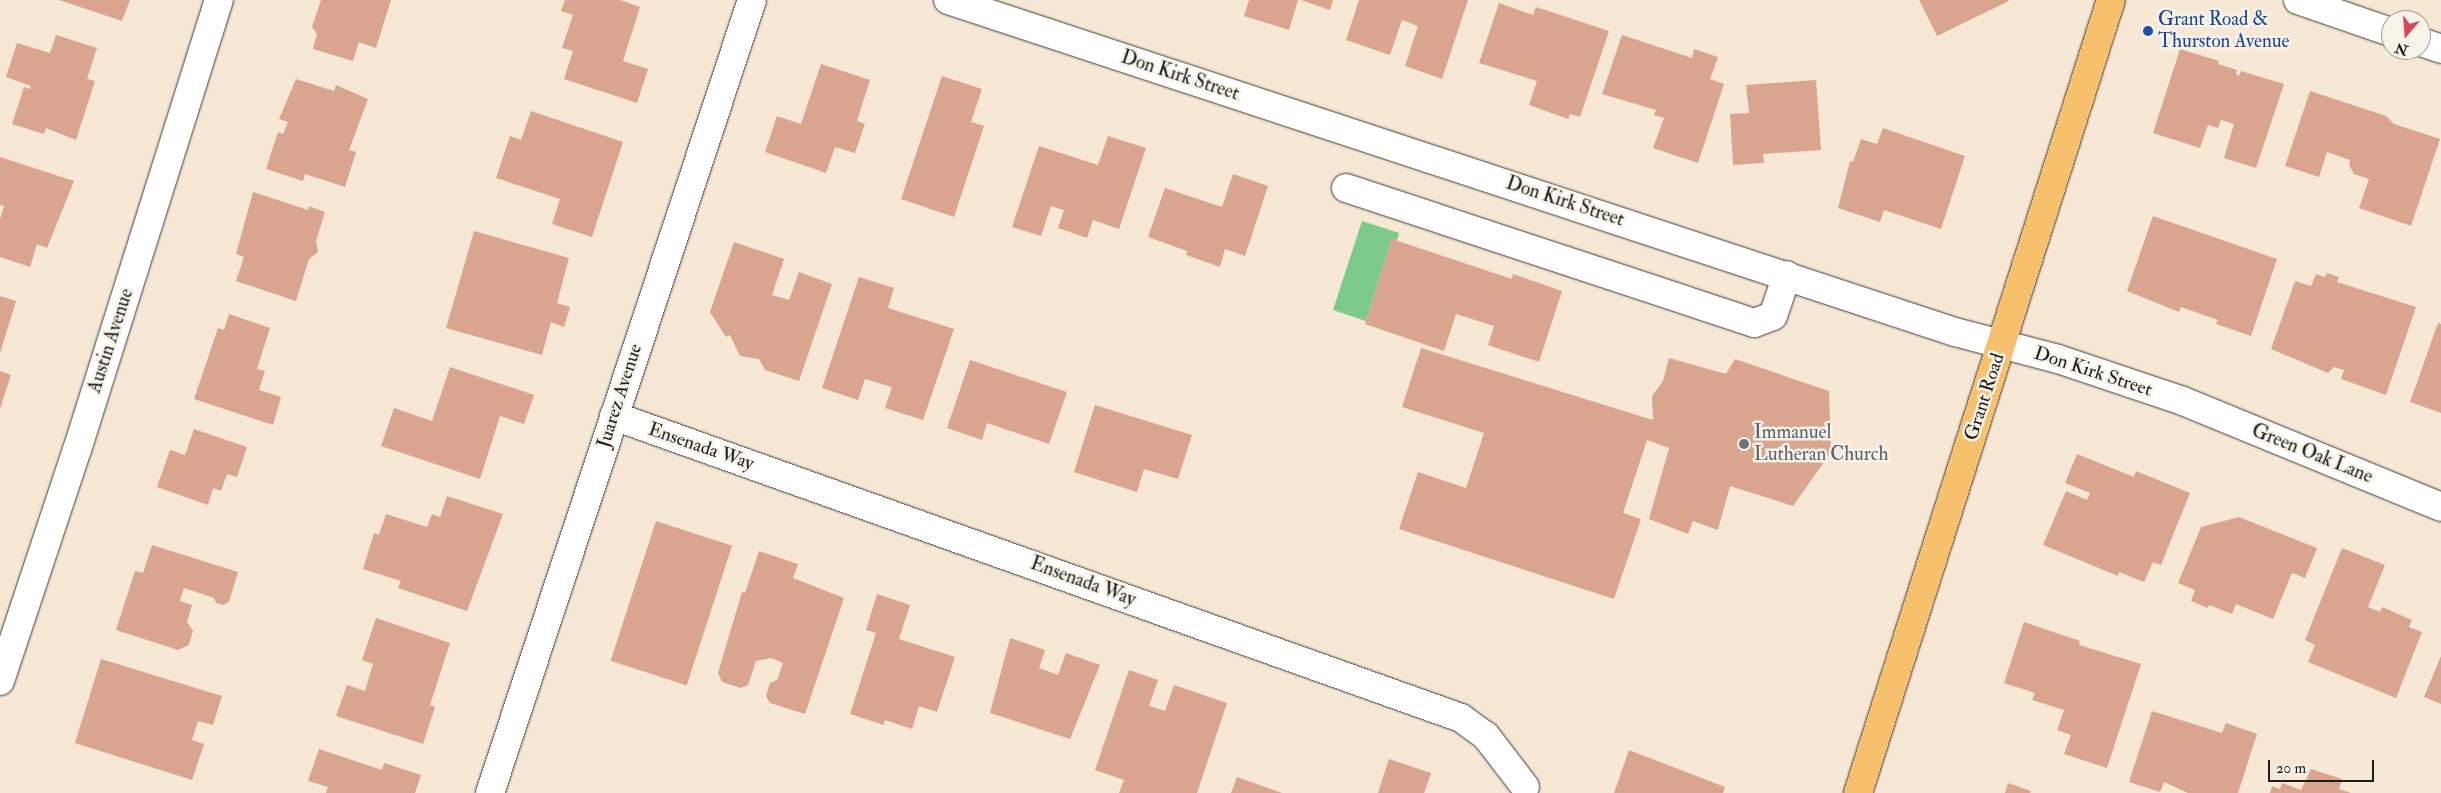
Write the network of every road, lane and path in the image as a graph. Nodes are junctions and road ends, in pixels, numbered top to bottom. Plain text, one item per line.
1 (219, 0) edge
2 (752, 0) edge
3 (948, 0) edge
4 (2111, 0) edge
5 (2298, 0) edge
6 (2381, 29) edge
7 (1346, 188) dead end
8 (1787, 275) junction
9 (2002, 345) junction
10 (2183, 401) joint
11 (614, 416) junction
12 (2441, 507) edge
13 (0, 681) edge
14 (1524, 788) dead end
15 (490, 793) edge
16 (1858, 793) edge

1 - 13 street, Austin Avenue
2 - 11 street, Juarez Avenue
3 - 8 street, Don Kirk Street
4 - 9 main road, Grant Road
5 - 6 street
7 - 8 street
8 - 9 street, Don Kirk Street
9 - 10 street, Don Kirk Street
9 - 16 main road, Grant Road
10 - 12 street, Green Oak Lane
11 - 14 street, Ensenada Way
11 - 15 street, Juarez Avenue

